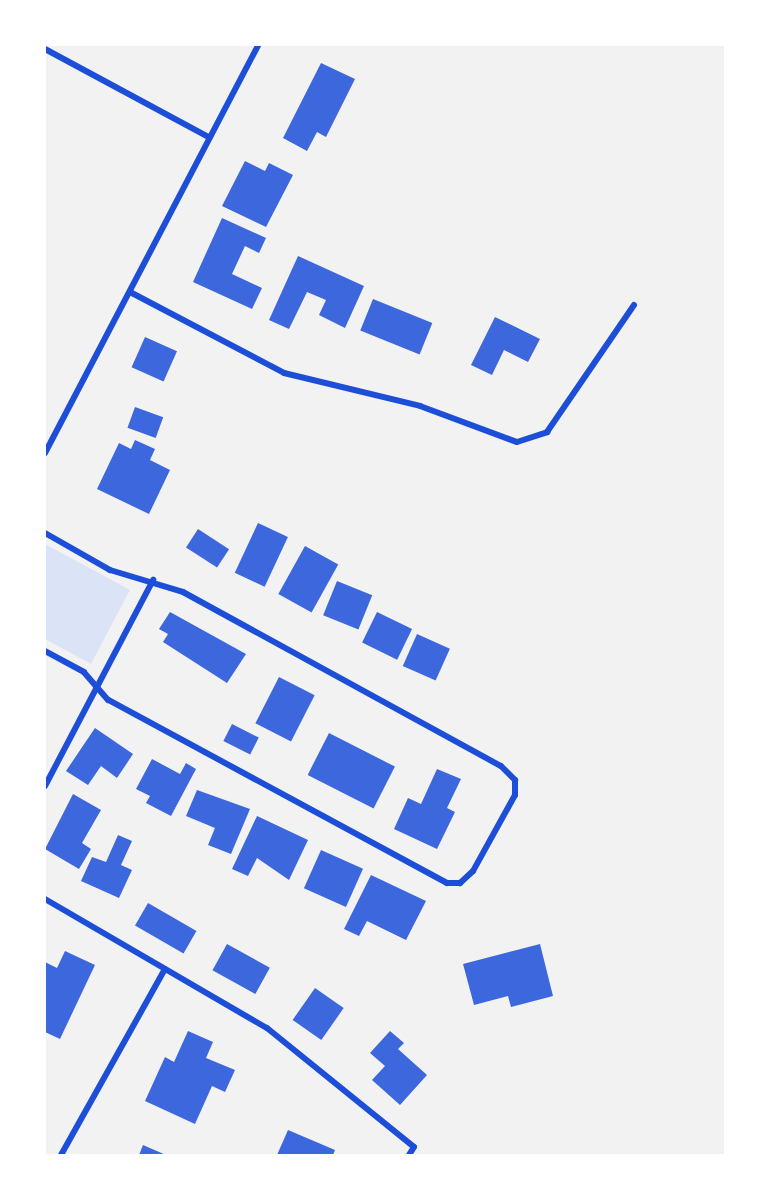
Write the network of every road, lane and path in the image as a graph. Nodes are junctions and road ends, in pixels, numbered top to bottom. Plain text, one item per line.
1 (258, 45) edge
2 (45, 49) edge
3 (210, 138) junction
4 (130, 292) junction
5 (634, 305) dead end
6 (45, 453) edge
7 (45, 533) edge
8 (153, 580) junction
9 (45, 651) edge
10 (98, 689) junction
11 (45, 786) edge
12 (45, 899) edge
13 (165, 969) junction
14 (61, 1155) edge
15 (409, 1155) edge

1 - 3 street
2 - 3 street
3 - 4 street
4 - 5 street
4 - 6 street
7 - 8 street
8 - 10 street
8 - 10 street
9 - 10 street
10 - 11 street
12 - 13 street
13 - 14 street
13 - 15 street

